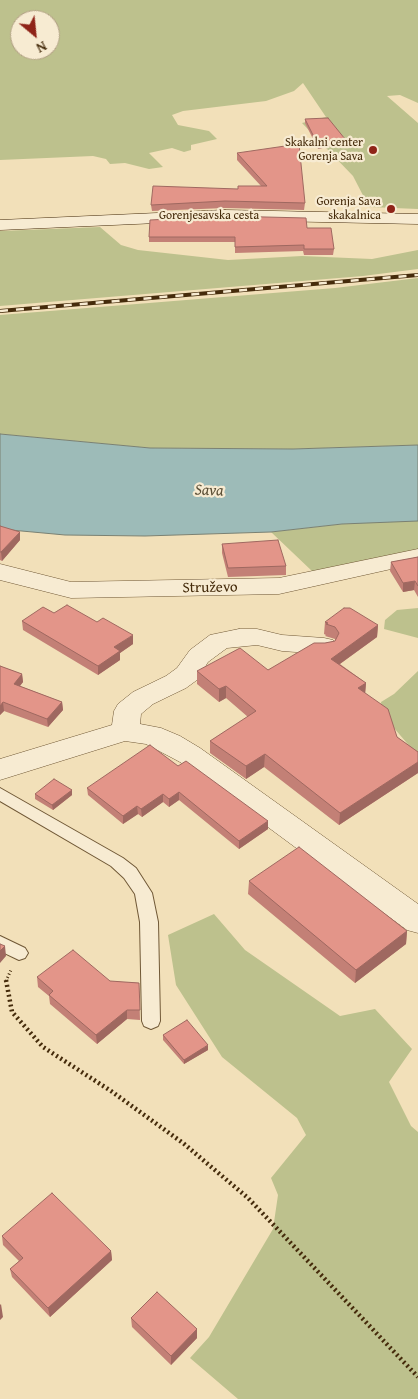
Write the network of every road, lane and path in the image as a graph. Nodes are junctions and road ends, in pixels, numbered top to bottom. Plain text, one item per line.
1 (418, 218) edge
2 (0, 224) edge
3 (418, 556) edge
4 (0, 572) edge
5 (324, 646) edge
6 (125, 731) junction
7 (0, 770) edge
8 (0, 794) edge
9 (418, 921) edge
10 (0, 942) edge
11 (19, 954) joint
12 (151, 1021) dead end
13 (418, 1377) edge

1 - 2 street, Gorenjesavska cesta
3 - 4 street, Struževo
5 - 6 street
6 - 7 street
6 - 9 street
8 - 12 lane
10 - 11 lane
11 - 13 path

